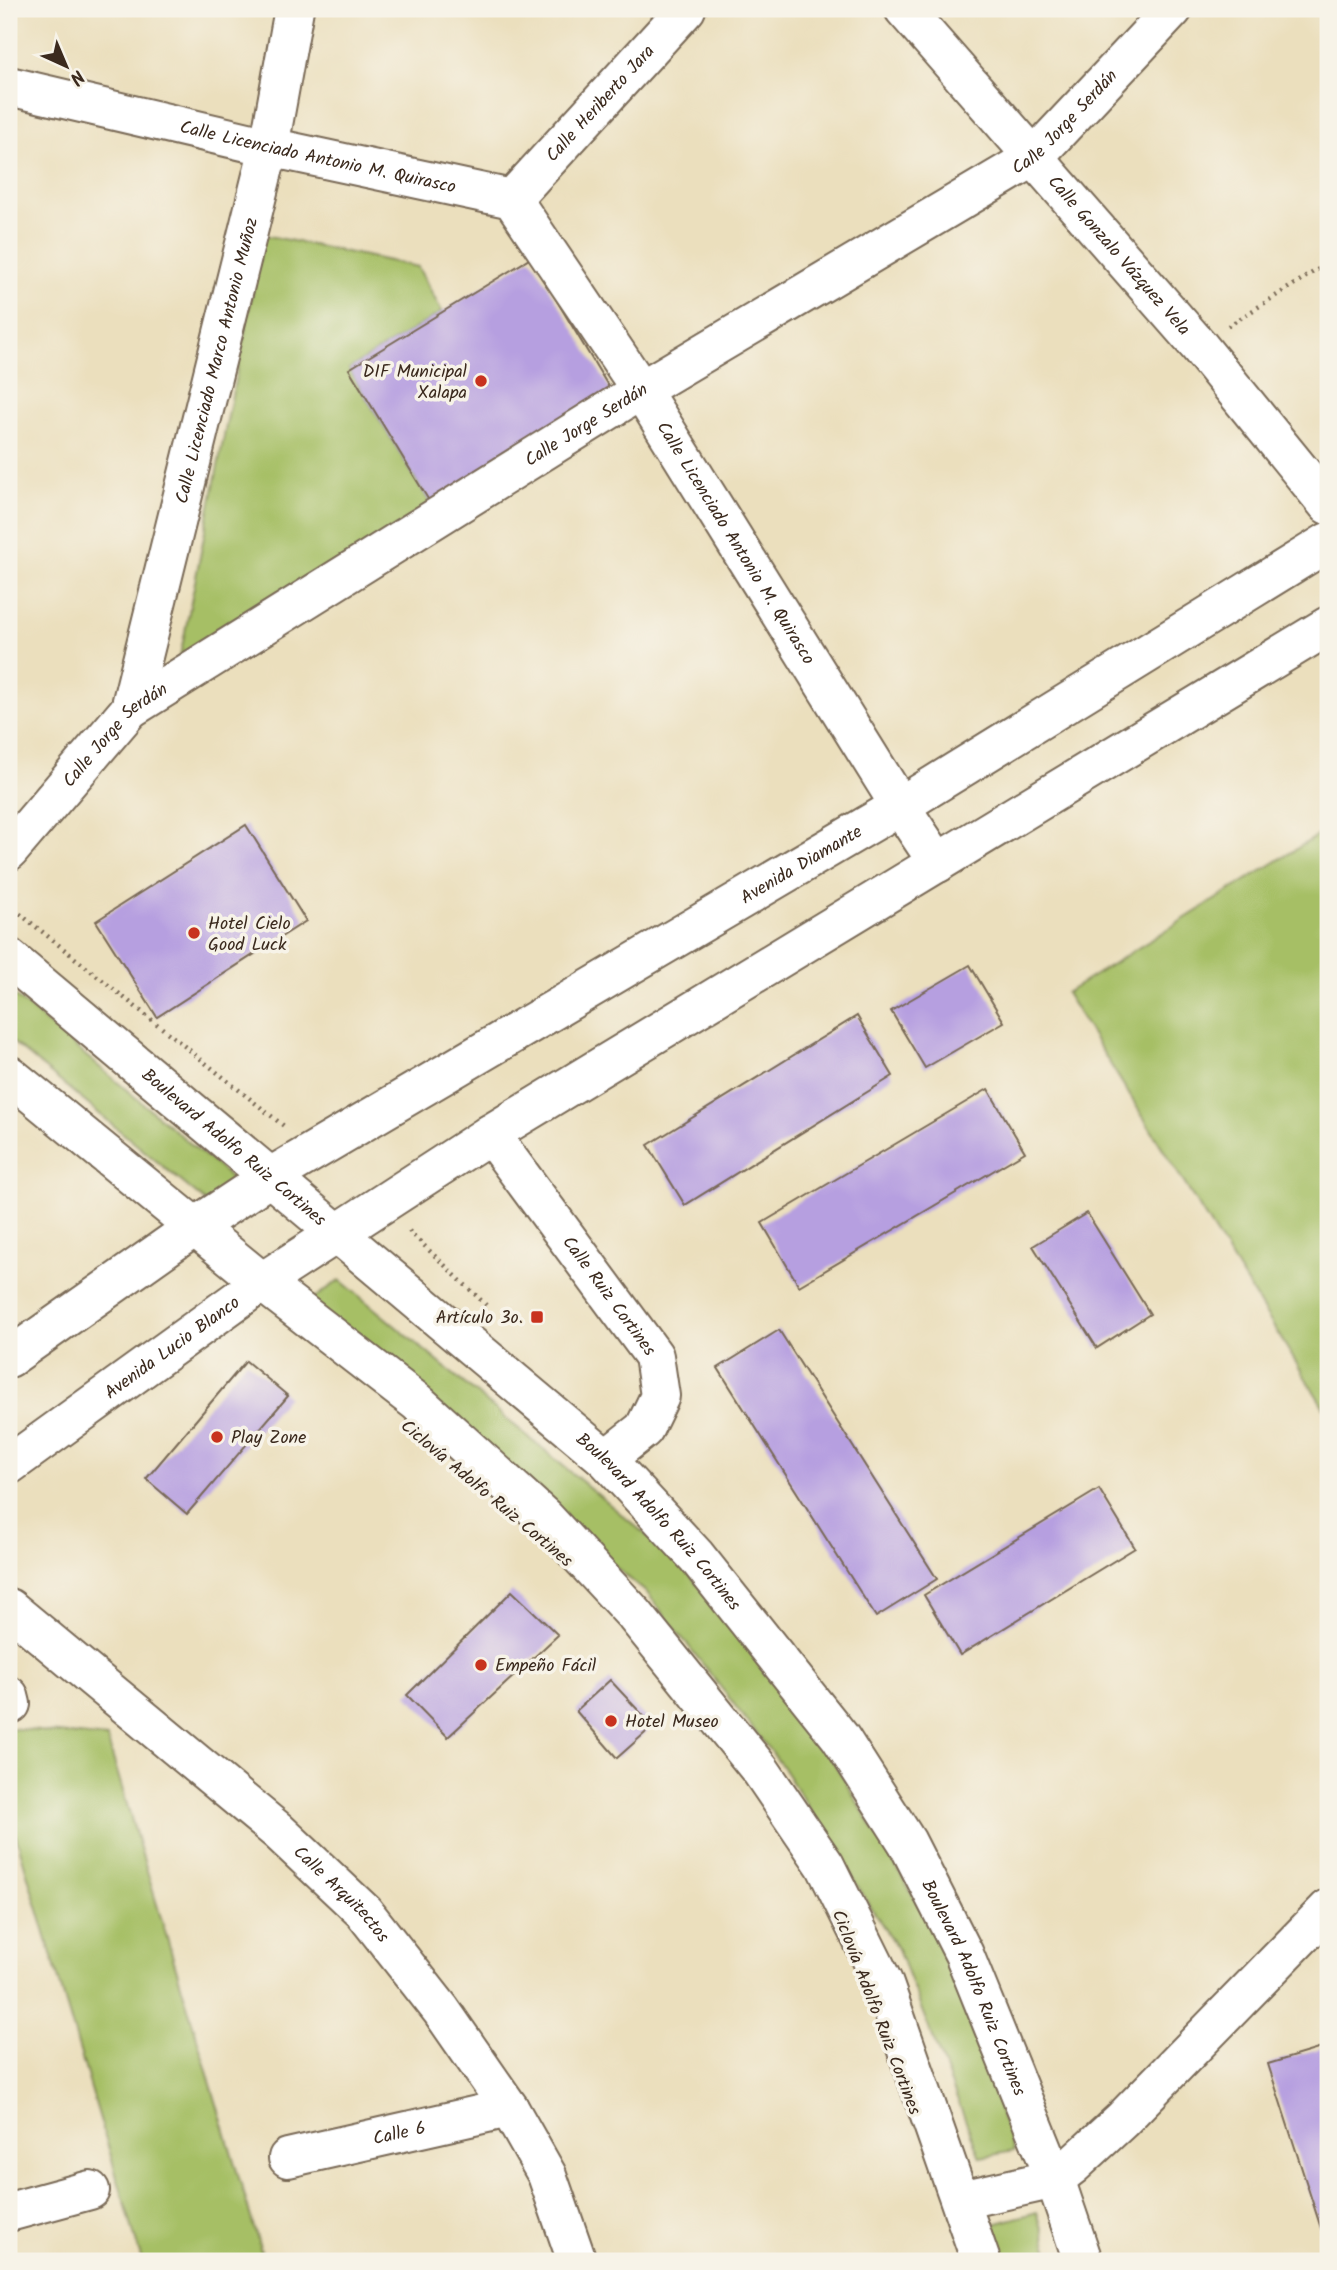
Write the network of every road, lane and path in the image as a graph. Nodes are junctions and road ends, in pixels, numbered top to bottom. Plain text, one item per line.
1 (294, 9) edge
2 (686, 9) edge
3 (904, 9) edge
4 (1173, 9) edge
5 (9, 86) edge
6 (269, 147) junction
7 (1034, 157) junction
8 (512, 199) junction
9 (1328, 263) edge
10 (1198, 345) junction
11 (641, 390) junction
12 (1328, 505) edge
13 (1328, 542) edge
14 (1328, 626) edge
15 (130, 709) junction
16 (900, 806) junction
17 (9, 851) edge
18 (938, 863) junction
19 (9, 958) edge
20 (9, 1075) edge
21 (490, 1134) junction
22 (270, 1177) junction
23 (196, 1226) junction
24 (336, 1233) junction
25 (262, 1282) junction
26 (9, 1358) edge
27 (606, 1460) junction
28 (9, 1465) edge
29 (9, 1608) edge
30 (1328, 1909) edge
31 (509, 2108) junction
32 (288, 2158) dead end
33 (1055, 2179) junction
34 (90, 2190) dead end
35 (961, 2200) junction
36 (9, 2212) edge
37 (577, 2261) edge
38 (981, 2261) edge
39 (1083, 2261) edge

1 - 6 main road, Calle Licenciado Marco Antonio Muñoz
2 - 8 main road, Calle Heriberto Jara
3 - 7 main road, Calle Gonzalo Vázquez Vela
4 - 7 main road, Calle Jorge Serdán
5 - 6 main road, Calle Licenciado Antonio M. Quirasco
6 - 8 main road, Calle Licenciado Antonio M. Quirasco
6 - 15 main road, Calle Licenciado Marco Antonio Muñoz
7 - 10 main road, Calle Gonzalo Vázquez Vela
7 - 11 main road, Calle Jorge Serdán
8 - 11 main road, Calle Licenciado Antonio M. Quirasco
9 - 10 path
10 - 12 main road, Calle Gonzalo Vázquez Vela
11 - 15 main road, Calle Jorge Serdán
11 - 16 main road, Calle Licenciado Antonio M. Quirasco
13 - 16 main road, Avenida Diamante
14 - 18 main road
15 - 17 main road, Calle Jorge Serdán
16 - 18 main road, Calle Licenciado Antonio M. Quirasco
16 - 22 main road, Avenida Diamante
18 - 21 main road
19 - 22 main road, Boulevard Adolfo Ruiz Cortines
20 - 23 main road
21 - 24 main road
21 - 27 main road, Calle Ruiz Cortines
22 - 23 main road
22 - 24 main road, Boulevard Adolfo Ruiz Cortines
23 - 25 main road
23 - 26 main road
24 - 25 main road, Avenida Lucio Blanco
24 - 27 main road, Boulevard Adolfo Ruiz Cortines
25 - 28 main road, Avenida Lucio Blanco
25 - 35 main road
27 - 33 main road, Boulevard Adolfo Ruiz Cortines
29 - 31 main road, Calle Arquitectos
30 - 33 main road
31 - 32 main road, Calle 6
31 - 37 main road, Calle Arquitectos
33 - 35 main road
33 - 39 main road, Boulevard Adolfo Ruiz Cortines
34 - 36 main road
35 - 38 main road

